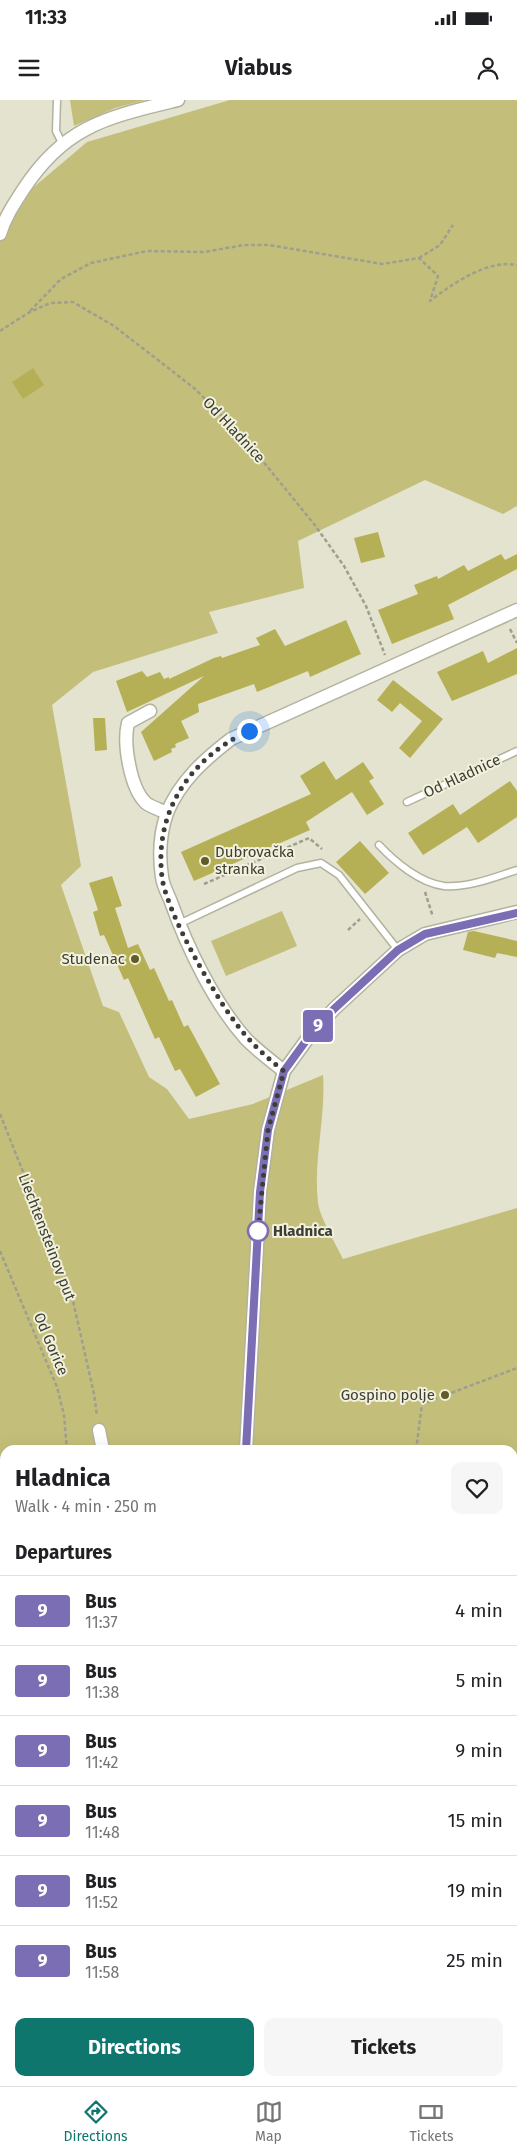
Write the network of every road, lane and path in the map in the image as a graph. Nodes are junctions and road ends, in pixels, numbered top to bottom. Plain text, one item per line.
1 (57, 100) edge
2 (178, 100) edge
3 (62, 143) junction
4 (453, 225) dead end
5 (0, 234) edge
6 (419, 258) junction
7 (517, 265) edge
8 (28, 313) junction
9 (0, 331) edge
10 (517, 610) edge
11 (390, 668) junction
12 (150, 711) dead end
13 (517, 752) edge
14 (407, 802) dead end
15 (167, 813) junction
16 (379, 845) dead end
17 (322, 849) dead end
18 (517, 870) edge
19 (420, 877) junction
20 (204, 884) dead end
21 (368, 911) junction
22 (517, 912) edge
23 (179, 924) junction
24 (348, 930) dead end
25 (437, 931) junction
26 (398, 950) junction
27 (284, 1071) junction
28 (0, 1114) edge
29 (0, 1250) edge
30 (517, 1368) edge
31 (100, 1430) joint
32 (67, 1445) edge
33 (102, 1445) edge
34 (246, 1445) edge
35 (417, 1445) edge

1 - 3 lane
2 - 3 street
3 - 5 street
4 - 6 path
6 - 7 path
6 - 8 path
8 - 9 path, Od Hladnice
8 - 11 path, Od Hladnice
10 - 11 street
11 - 15 street
12 - 15 street
13 - 14 lane, Od Hladnice
15 - 23 street
16 - 19 lane
17 - 20 path
18 - 19 lane
19 - 25 path
21 - 23 lane
21 - 24 path
21 - 26 lane
22 - 25 street
23 - 27 street
25 - 26 street
26 - 27 street
27 - 34 street
28 - 31 path, Liechtensteinov put
29 - 32 path, Od Gorice
30 - 35 path
31 - 33 street

